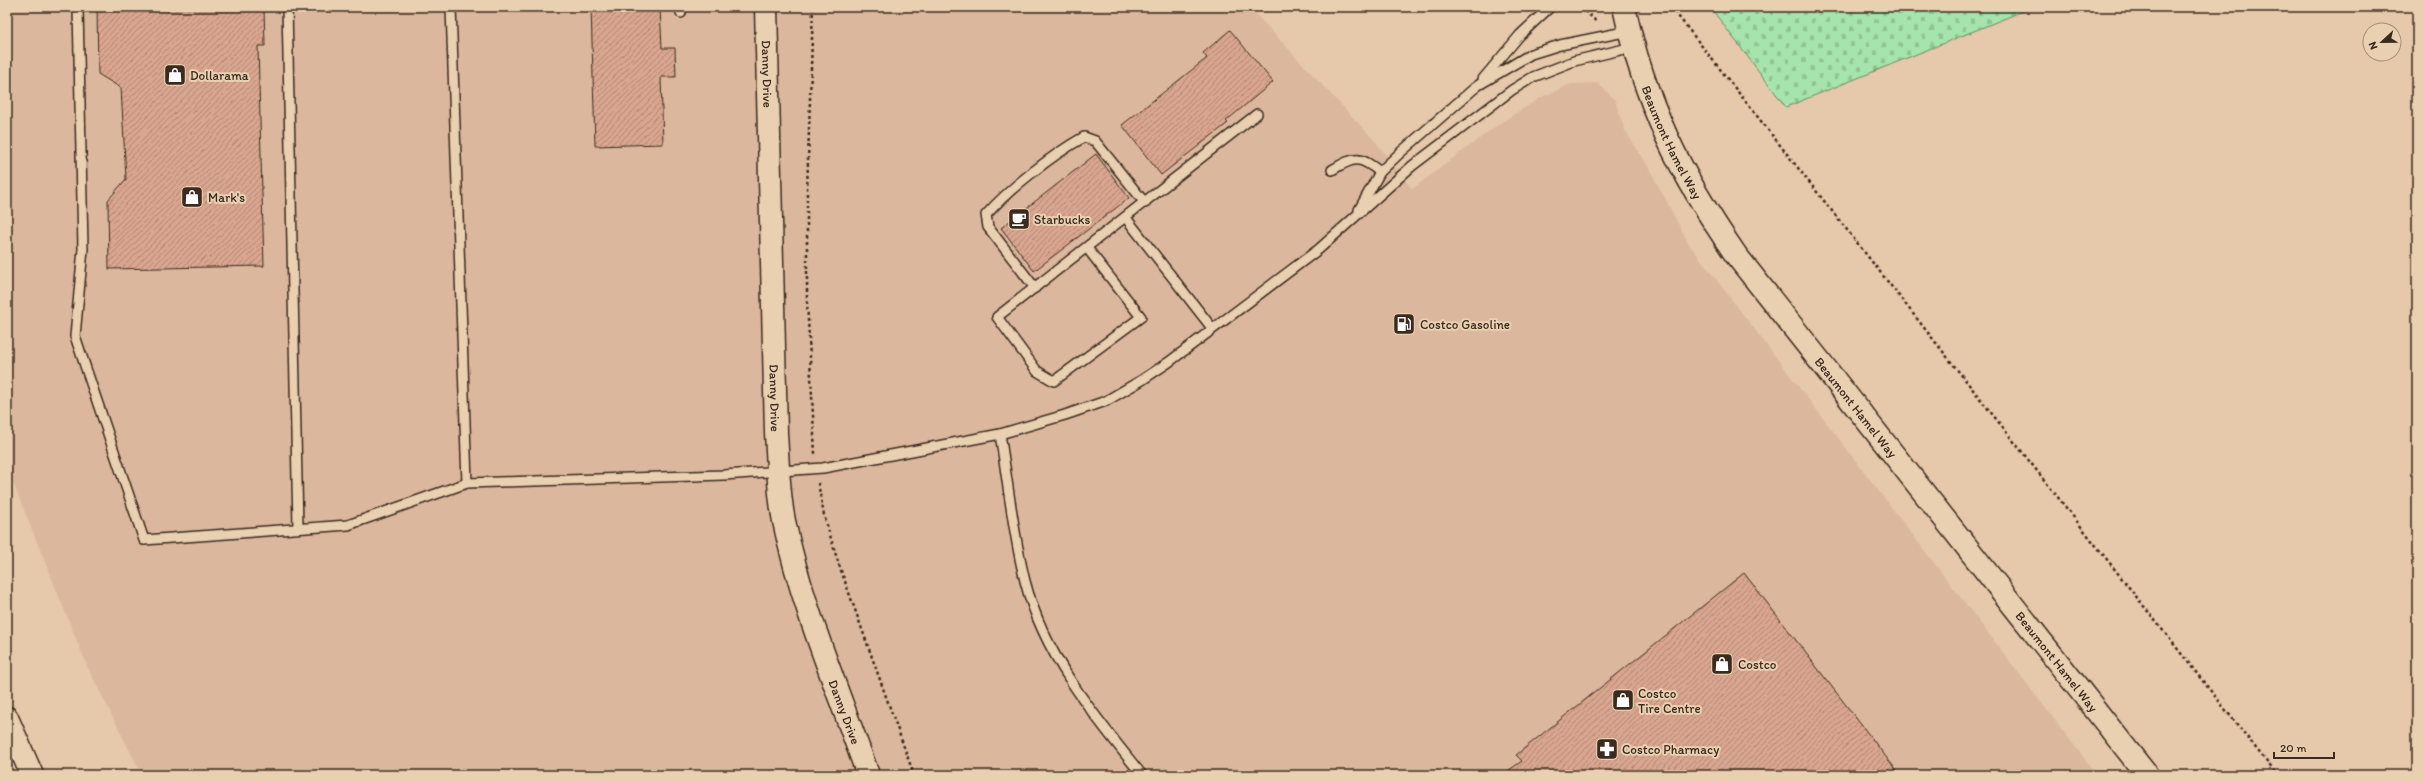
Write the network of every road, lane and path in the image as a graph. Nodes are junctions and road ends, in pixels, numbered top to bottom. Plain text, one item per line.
1 (78, 7) edge
2 (287, 7) edge
3 (451, 7) edge
4 (766, 7) edge
5 (813, 7) edge
6 (1550, 7) edge
7 (1580, 7) edge
8 (1624, 7) edge
9 (1671, 7) edge
10 (1597, 26) dead end
11 (1631, 39) junction
12 (1477, 86) junction
13 (1257, 114) dead end
14 (1332, 170) dead end
15 (1380, 172) junction
16 (1145, 203) junction
17 (1355, 216) junction
18 (1126, 218) junction
19 (1087, 248) junction
20 (1035, 288) junction
21 (1212, 328) junction
22 (813, 430) dead end
23 (1000, 434) junction
24 (778, 471) junction
25 (467, 483) junction
26 (819, 493) dead end
27 (298, 527) junction
28 (7, 718) edge
29 (32, 775) edge
30 (868, 775) edge
31 (914, 775) edge
32 (1142, 775) edge
33 (2147, 775) edge
34 (2277, 775) edge

1 - 27 lane
2 - 27 lane
3 - 25 lane
4 - 24 main road, Danny Drive
5 - 22 path
6 - 12 lane
7 - 10 path
8 - 11 main road, Beaumont Hamel Way
9 - 34 path
11 - 12 lane
11 - 17 lane
11 - 33 main road, Beaumont Hamel Way
12 - 15 lane
13 - 16 lane
14 - 15 lane
15 - 17 lane
16 - 18 lane
16 - 20 lane
17 - 21 lane
18 - 19 lane
18 - 21 lane
19 - 20 lane
19 - 20 lane
21 - 23 lane
23 - 24 lane
23 - 32 lane
24 - 25 lane
24 - 30 main road, Danny Drive
25 - 27 lane
26 - 31 path
28 - 29 main road

